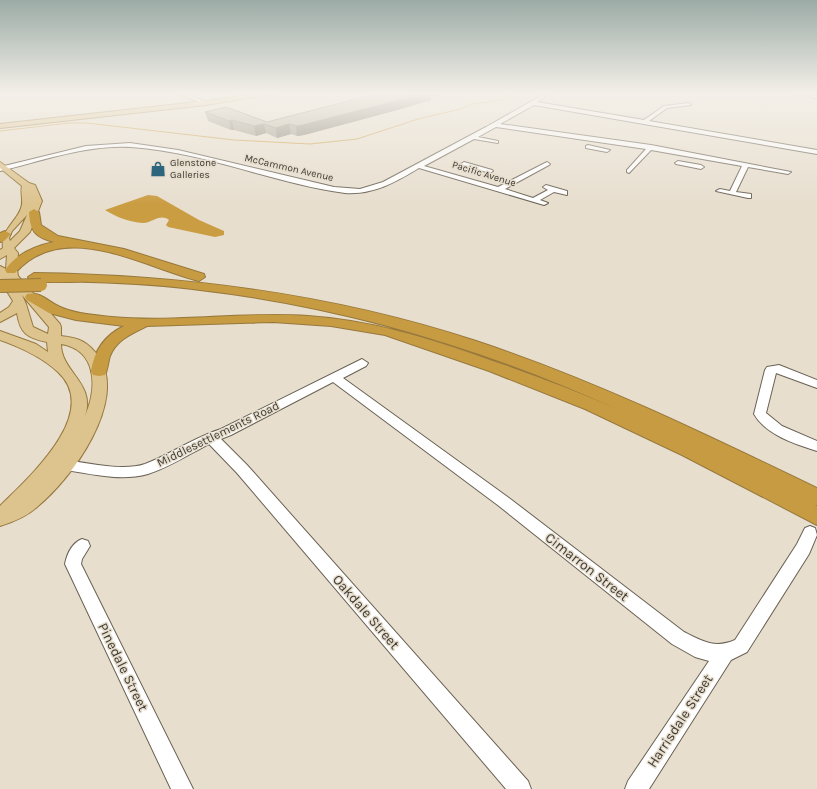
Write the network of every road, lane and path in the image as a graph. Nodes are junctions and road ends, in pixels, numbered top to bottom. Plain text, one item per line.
1 (486, 130) edge
2 (518, 130) edge
3 (690, 130) edge
4 (472, 137) junction
5 (502, 138) dead end
6 (604, 140) junction
7 (496, 142) junction
8 (488, 146) dead end
9 (588, 147) dead end
10 (598, 148) junction
11 (651, 148) junction
12 (607, 150) dead end
13 (817, 152) edge
14 (695, 155) junction
15 (536, 161) dead end
16 (678, 163) dead end
17 (464, 164) dead end
18 (746, 164) junction
19 (690, 165) junction
20 (418, 166) junction
21 (2, 167) edge
22 (701, 167) dead end
23 (478, 168) junction
24 (622, 169) dead end
25 (490, 171) dead end
26 (629, 171) junction
27 (788, 172) dead end
28 (638, 173) dead end
29 (460, 177) junction
30 (26, 185) junction
31 (500, 190) junction
32 (720, 191) dead end
33 (564, 193) dead end
34 (732, 193) junction
35 (748, 196) dead end
36 (534, 200) junction
37 (544, 203) dead end
38 (34, 212) junction
39 (4, 240) edge
40 (92, 245) junction
41 (0, 256) edge
42 (6, 269) edge
43 (0, 278) edge
44 (0, 286) edge
45 (31, 290) junction
46 (261, 293) junction
47 (0, 318) edge
48 (148, 322) junction
49 (385, 331) junction
50 (0, 335) edge
51 (54, 339) junction
52 (362, 363) dead end
53 (65, 371) junction
54 (99, 371) junction
55 (334, 377) junction
56 (817, 384) edge
57 (212, 437) junction
58 (817, 446) edge
59 (59, 464) junction
60 (817, 497) edge
61 (817, 516) edge
62 (0, 519) edge
63 (810, 533) dead end
64 (82, 546) dead end
65 (725, 654) junction
66 (182, 789) edge
67 (520, 789) edge
68 (636, 789) edge

1 - 4 street, McCammon Avenue
2 - 6 street
3 - 13 street
4 - 7 street
4 - 20 street, McCammon Avenue
5 - 7 street
6 - 10 street
6 - 11 street
7 - 8 street
9 - 10 street
10 - 12 street
11 - 14 street
11 - 26 street
14 - 18 street
14 - 19 street
15 - 31 street
16 - 19 street
17 - 23 street
18 - 27 street
18 - 34 street
19 - 22 street
20 - 21 street, McCammon Avenue
20 - 29 street, Pacific Avenue
21 - 30 main road
23 - 25 street
23 - 29 street
24 - 26 street
26 - 28 street
29 - 31 street, Pacific Avenue
30 - 38 main road
30 - 39 main road
31 - 36 street, Pacific Avenue
32 - 34 street
33 - 36 street
34 - 35 street
36 - 37 street, Pacific Avenue
38 - 39 main road
38 - 40 highway
39 - 41 main road
39 - 42 main road
40 - 42 highway
40 - 46 highway
42 - 45 main road
43 - 45 highway
44 - 45 highway, bridge
45 - 46 highway
45 - 47 main road
45 - 48 highway
45 - 49 highway
45 - 51 main road
45 - 51 main road
46 - 60 highway
48 - 49 highway
48 - 54 highway
49 - 61 highway
50 - 53 main road
51 - 53 main road
51 - 54 main road
52 - 55 street, Middlesettlements Road
53 - 59 main road
54 - 59 main road
55 - 57 street, Middlesettlements Road
55 - 65 street, Cimarron Street
56 - 58 street
57 - 59 street, Middlesettlements Road
57 - 67 street, Oakdale Street
59 - 62 main road
63 - 65 street
64 - 66 street, Pinedale Street
65 - 68 street, Harrisdale Street

